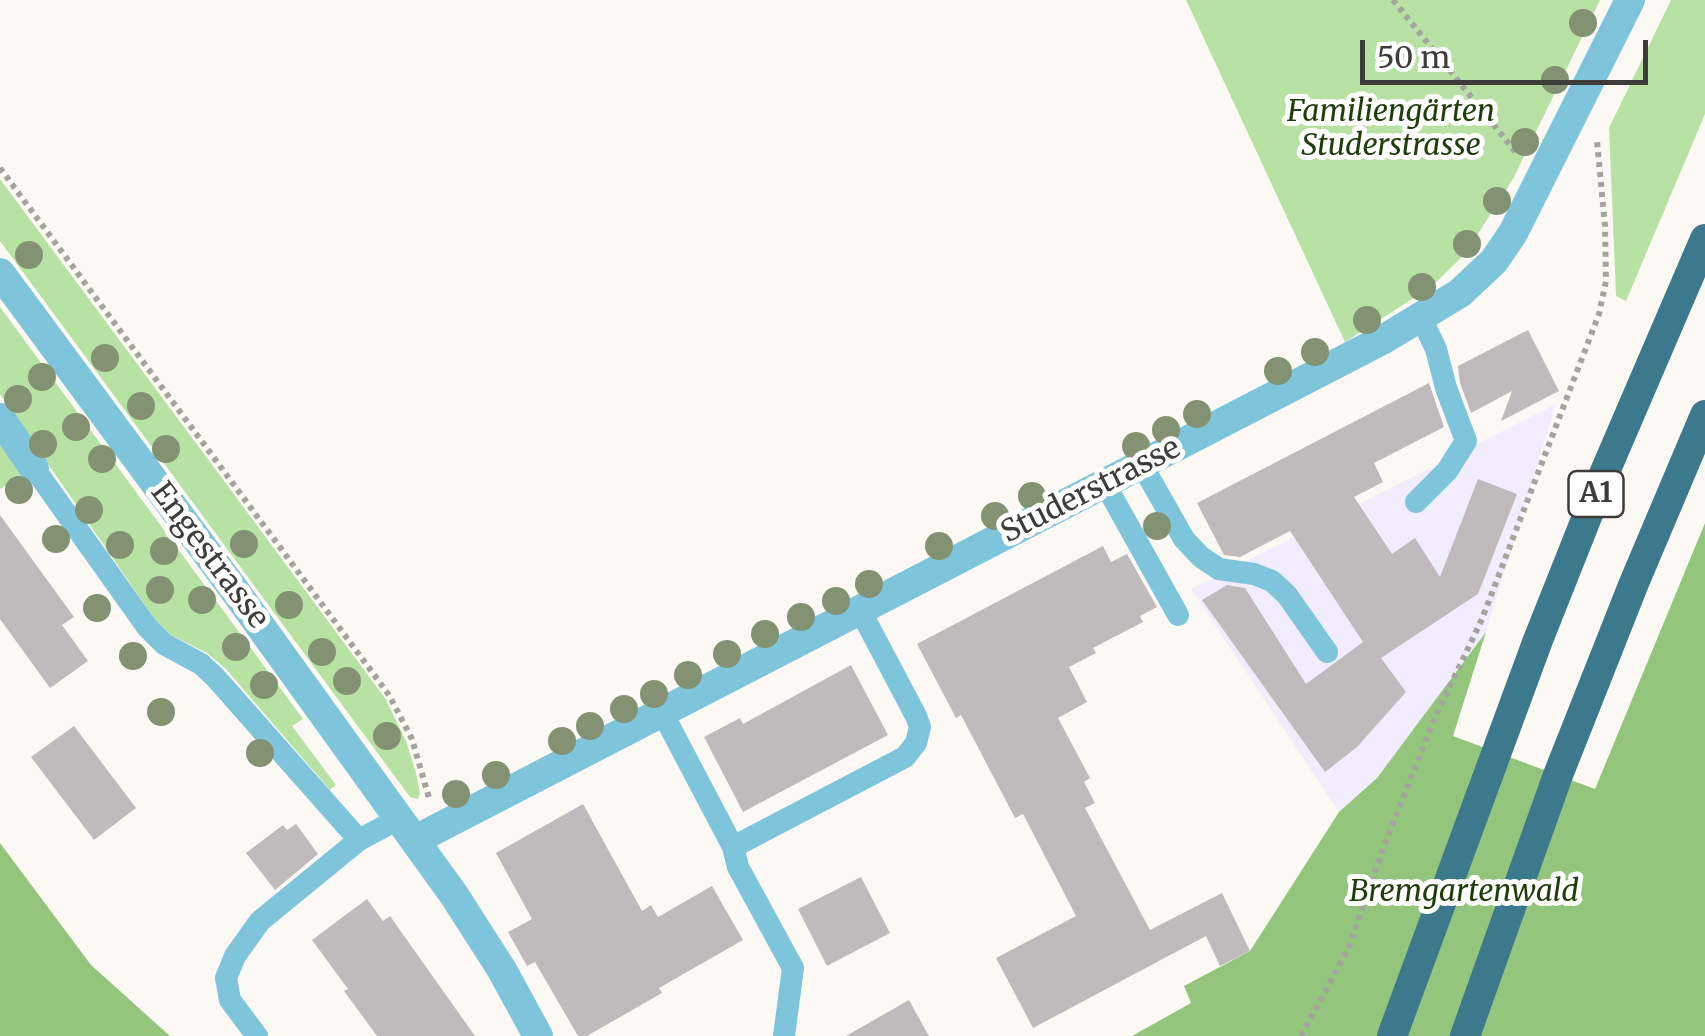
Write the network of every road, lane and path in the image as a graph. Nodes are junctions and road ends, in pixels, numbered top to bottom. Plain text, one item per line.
1 (1394, 0) edge
2 (1630, 0) edge
3 (1597, 140) dead end
4 (0, 168) edge
5 (1546, 172) junction
6 (1705, 240) edge
7 (0, 273) edge
8 (1421, 318) junction
9 (1705, 415) edge
10 (0, 418) edge
11 (1142, 464) junction
12 (34, 468) joint
13 (1105, 484) junction
14 (1416, 502) dead end
15 (860, 610) junction
16 (1178, 616) dead end
17 (1327, 652) dead end
18 (662, 712) junction
19 (417, 829) junction
20 (359, 840) junction
21 (732, 848) junction
22 (257, 1036) edge
23 (538, 1036) edge
24 (784, 1036) edge
25 (1301, 1036) edge
26 (1392, 1036) edge
27 (1465, 1036) edge

1 - 5 path
2 - 5 street, Studerstrasse
3 - 25 path
4 - 19 path
5 - 8 street, Studerstrasse
6 - 26 highway, A1
7 - 19 street, Engestrasse
8 - 11 street, Studerstrasse
8 - 14 lane
9 - 27 highway, A1
10 - 12 street
11 - 13 street, Studerstrasse
11 - 17 lane
12 - 20 lane
13 - 15 street, Studerstrasse
13 - 16 lane
15 - 18 street, Studerstrasse
15 - 21 lane
18 - 19 street, Studerstrasse
18 - 21 lane
19 - 20 lane
19 - 23 street, Engestrasse
20 - 22 lane
21 - 24 lane

